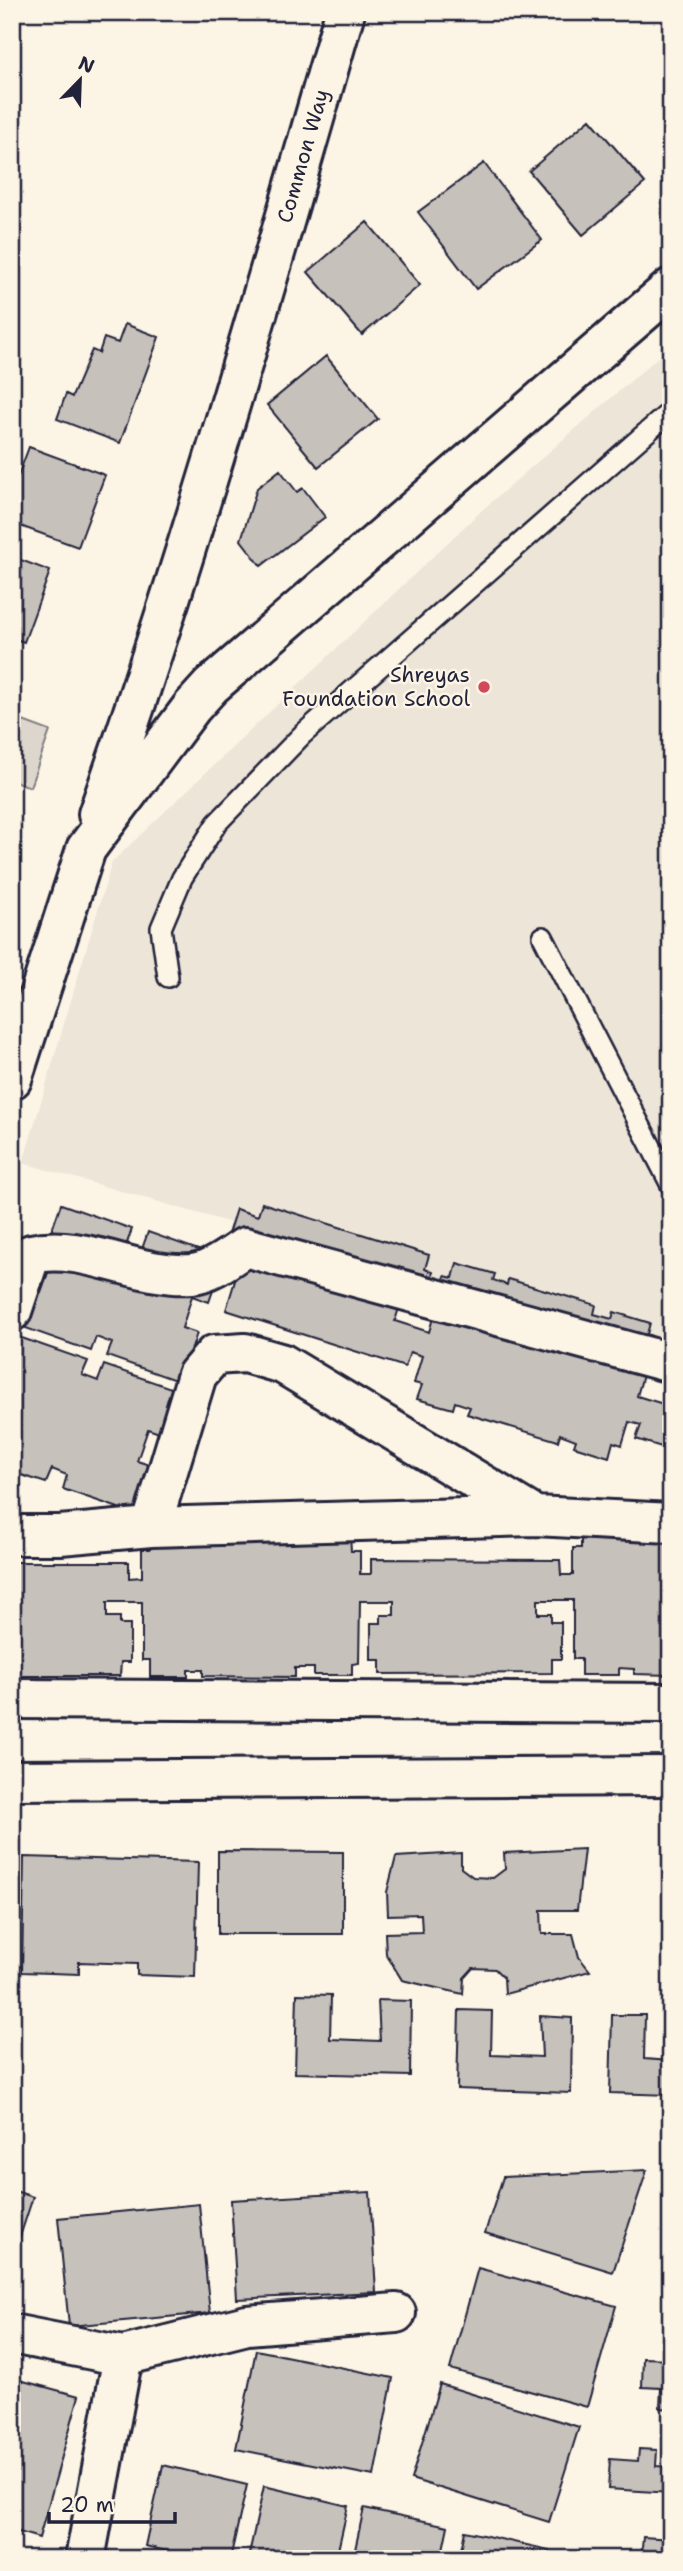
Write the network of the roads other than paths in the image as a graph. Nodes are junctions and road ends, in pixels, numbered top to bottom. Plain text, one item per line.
1 (345, 12) edge
2 (671, 288) edge
3 (671, 411) edge
4 (147, 676) junction
5 (192, 707) junction
6 (86, 849) junction
7 (543, 937) dead end
8 (168, 977) dead end
9 (12, 1079) edge
10 (671, 1185) edge
11 (12, 1311) edge
12 (671, 1363) edge
13 (535, 1516) junction
14 (671, 1523) edge
15 (151, 1527) junction
16 (12, 1535) edge
17 (12, 1699) edge
18 (671, 1703) edge
19 (671, 1776) edge
20 (12, 1780) edge
21 (396, 2313) dead end
22 (12, 2334) edge
23 (124, 2356) junction
24 (85, 2559) edge

1 - 4 street, Common Way
2 - 5 street
3 - 8 lane
4 - 5 street
4 - 6 street, Common Way
5 - 6 street
6 - 9 street, Common Way
7 - 10 lane
11 - 12 street
13 - 14 street
13 - 15 street
13 - 15 street
15 - 16 street
17 - 18 street
19 - 20 street
21 - 23 street
22 - 23 street
23 - 24 street

